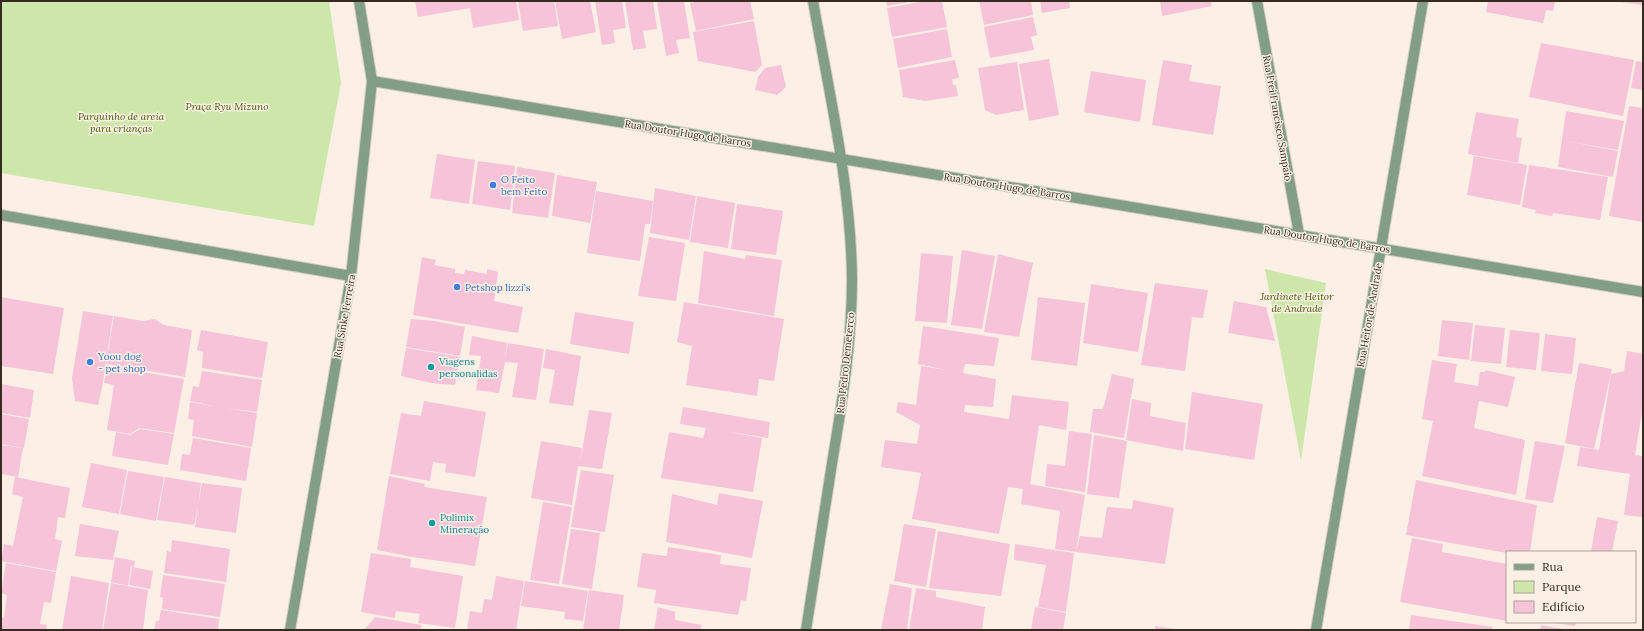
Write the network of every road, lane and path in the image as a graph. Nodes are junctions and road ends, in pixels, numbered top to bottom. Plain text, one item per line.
1 (359, 1) edge
2 (813, 1) edge
3 (1257, 1) edge
4 (1423, 1) edge
5 (372, 80) junction
6 (841, 158) junction
7 (1, 215) edge
8 (1299, 234) junction
9 (1381, 248) junction
10 (351, 276) junction
11 (1643, 292) edge
12 (290, 630) edge
13 (806, 630) edge
14 (1316, 630) edge

1 - 5 street, Rua Sinke Ferreira
2 - 6 street, Rua Pedro Demeterco
3 - 8 street, Rua Frei Francisco Sampaio
4 - 9 street, Rua Heitor de Andrade
5 - 6 street, Rua Doutor Hugo de Barros
5 - 10 street, Rua Sinke Ferreira
6 - 8 street, Rua Doutor Hugo de Barros
6 - 13 street, Rua Pedro Demeterco
7 - 10 street
8 - 9 street, Rua Doutor Hugo de Barros
9 - 11 street, Rua Doutor Hugo de Barros
9 - 14 street, Rua Heitor de Andrade
10 - 12 street, Rua Sinke Ferreira

